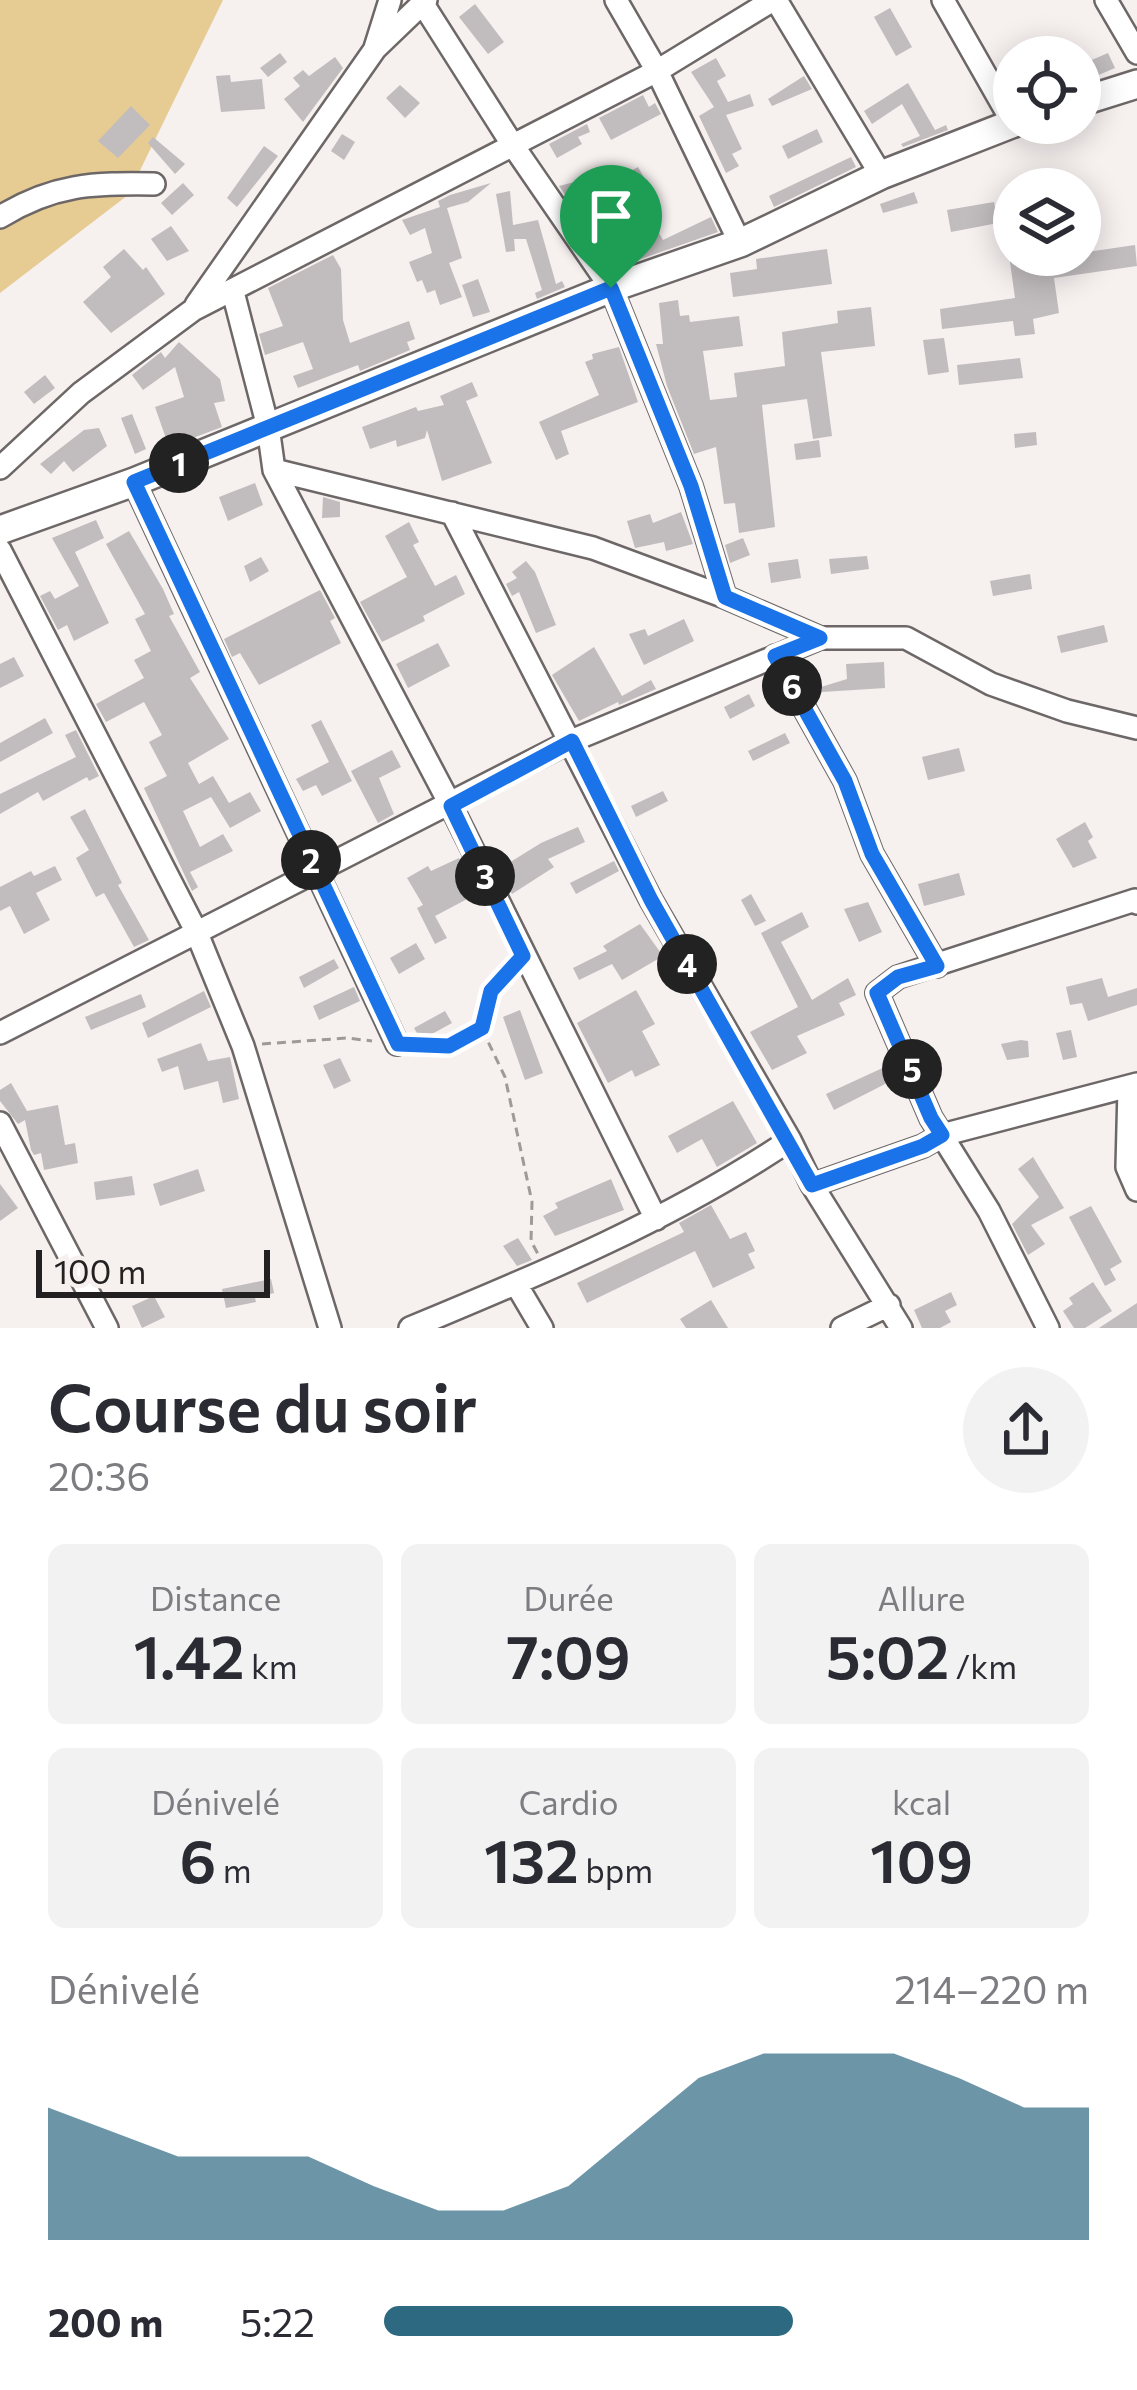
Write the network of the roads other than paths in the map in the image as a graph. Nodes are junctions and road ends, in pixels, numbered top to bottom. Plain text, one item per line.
1 (390, 0) edge
2 (616, 0) edge
3 (775, 0) edge
4 (943, 0) edge
5 (1106, 0) edge
6 (425, 2) edge
7 (375, 49) junction
8 (1137, 53) edge
9 (656, 71) junction
10 (1137, 84) edge
11 (993, 87) edge
12 (1101, 95) edge
13 (993, 131) edge
14 (512, 144) junction
15 (881, 176) junction
16 (154, 184) dead end
17 (0, 217) edge
18 (740, 243) junction
19 (611, 288) junction
20 (233, 292) junction
21 (193, 310) junction
22 (268, 427) junction
23 (0, 468) edge
24 (274, 470) junction
25 (134, 482) junction
26 (452, 513) junction
27 (0, 530) edge
28 (0, 550) edge
29 (725, 597) junction
30 (820, 638) junction
31 (775, 656) junction
32 (1137, 728) edge
33 (572, 741) junction
34 (451, 806) junction
35 (316, 870) junction
36 (1137, 903) edge
37 (196, 932) junction
38 (937, 966) junction
39 (0, 1033) edge
40 (398, 1044) road end
41 (1133, 1086) edge
42 (0, 1123) edge
43 (942, 1135) junction
44 (790, 1140) junction
45 (812, 1185) junction
46 (1137, 1190) edge
47 (656, 1219) junction
48 (516, 1284) junction
49 (889, 1305) junction
50 (107, 1328) edge
51 (330, 1328) edge
52 (410, 1328) edge
53 (542, 1328) edge
54 (842, 1328) edge
55 (901, 1328) edge
56 (1048, 1328) edge

1 - 7 street
2 - 9 street
3 - 9 street
3 - 15 street
4 - 11 street
5 - 8 street
6 - 7 street
6 - 14 street
7 - 21 street
9 - 14 street
9 - 18 street
10 - 12 main road
13 - 15 main road
14 - 19 street
14 - 20 street
15 - 18 main road
16 - 17 street
18 - 19 main road
19 - 22 main road
19 - 29 street
20 - 21 street
20 - 22 street
21 - 23 street
22 - 24 street
22 - 25 main road
24 - 26 street
24 - 34 street
25 - 27 main road
25 - 35 street
26 - 29 street
26 - 33 street
28 - 37 street
29 - 30 street
30 - 31 street
30 - 32 street
31 - 33 street
31 - 38 street
33 - 34 street
33 - 44 street
34 - 35 street
34 - 47 street
35 - 37 street
35 - 40 street
36 - 38 street
37 - 39 street
37 - 51 street
38 - 43 street
41 - 43 street
41 - 46 street
42 - 50 street
43 - 45 street
43 - 56 street
44 - 45 street
44 - 47 street
45 - 49 street
47 - 48 street
48 - 52 street
48 - 53 street
49 - 54 street
49 - 55 street

